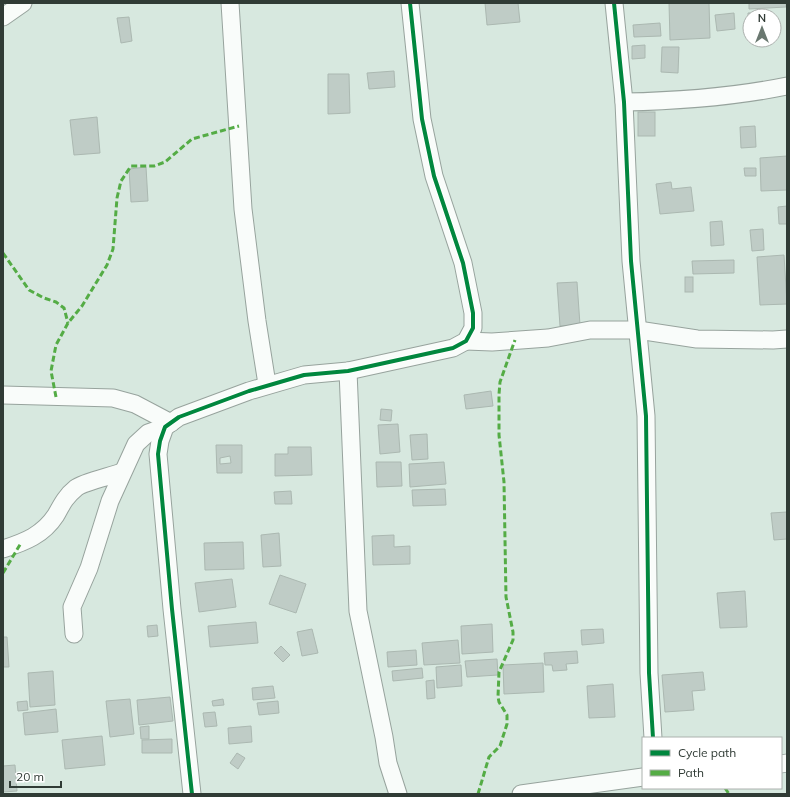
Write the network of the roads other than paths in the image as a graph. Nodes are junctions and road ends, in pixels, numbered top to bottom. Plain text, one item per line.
1 (23, 3) edge
2 (230, 3) edge
3 (410, 3) edge
4 (614, 3) edge
5 (3, 17) edge
6 (787, 86) edge
7 (624, 102) junction
8 (638, 330) junction
9 (787, 339) edge
10 (466, 341) junction
11 (348, 371) junction
12 (267, 384) junction
13 (3, 395) edge
14 (168, 425) junction
15 (122, 472) junction
16 (3, 549) edge
17 (74, 634) dead end
18 (653, 737) edge
19 (642, 777) edge
20 (192, 794) edge
21 (398, 794) edge
22 (521, 794) edge

1 - 5 street
2 - 12 street
3 - 10 street
4 - 7 street
6 - 7 street
7 - 8 street
8 - 9 street
8 - 10 street
8 - 18 street
10 - 11 street
11 - 12 street
11 - 21 street
12 - 14 street
13 - 14 street
14 - 15 street
14 - 20 street
15 - 16 street
15 - 17 street
19 - 22 street

